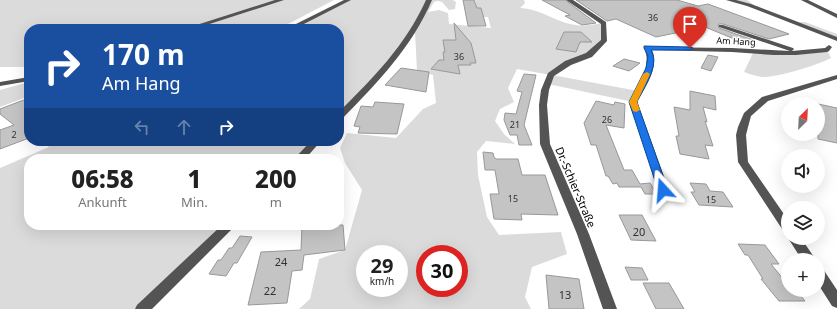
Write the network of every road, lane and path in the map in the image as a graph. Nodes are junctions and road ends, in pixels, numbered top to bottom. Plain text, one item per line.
1 (281, 0) edge
2 (348, 0) edge
3 (429, 0) edge
4 (568, 0) edge
5 (729, 0) edge
6 (804, 0) edge
7 (837, 16) edge
8 (202, 24) edge
9 (299, 24) edge
10 (721, 26) dead end
11 (837, 39) edge
12 (833, 46) edge
13 (837, 77) edge
14 (24, 80) edge
15 (0, 84) edge
16 (344, 112) edge
17 (311, 146) edge
18 (304, 154) edge
19 (663, 190) dead end
20 (781, 219) edge
21 (225, 230) edge
22 (825, 284) edge
23 (837, 302) edge
24 (142, 309) edge
25 (610, 309) edge

1 - 8 street
2 - 9 street
3 - 16 street
4 - 25 street, Dr.-Schier-Straße
5 - 11 street
6 - 7 street
10 - 12 street, Am Hang
12 - 19 street, Am Hang
13 - 20 street
14 - 15 street
17 - 18 street
21 - 24 street
22 - 23 street

